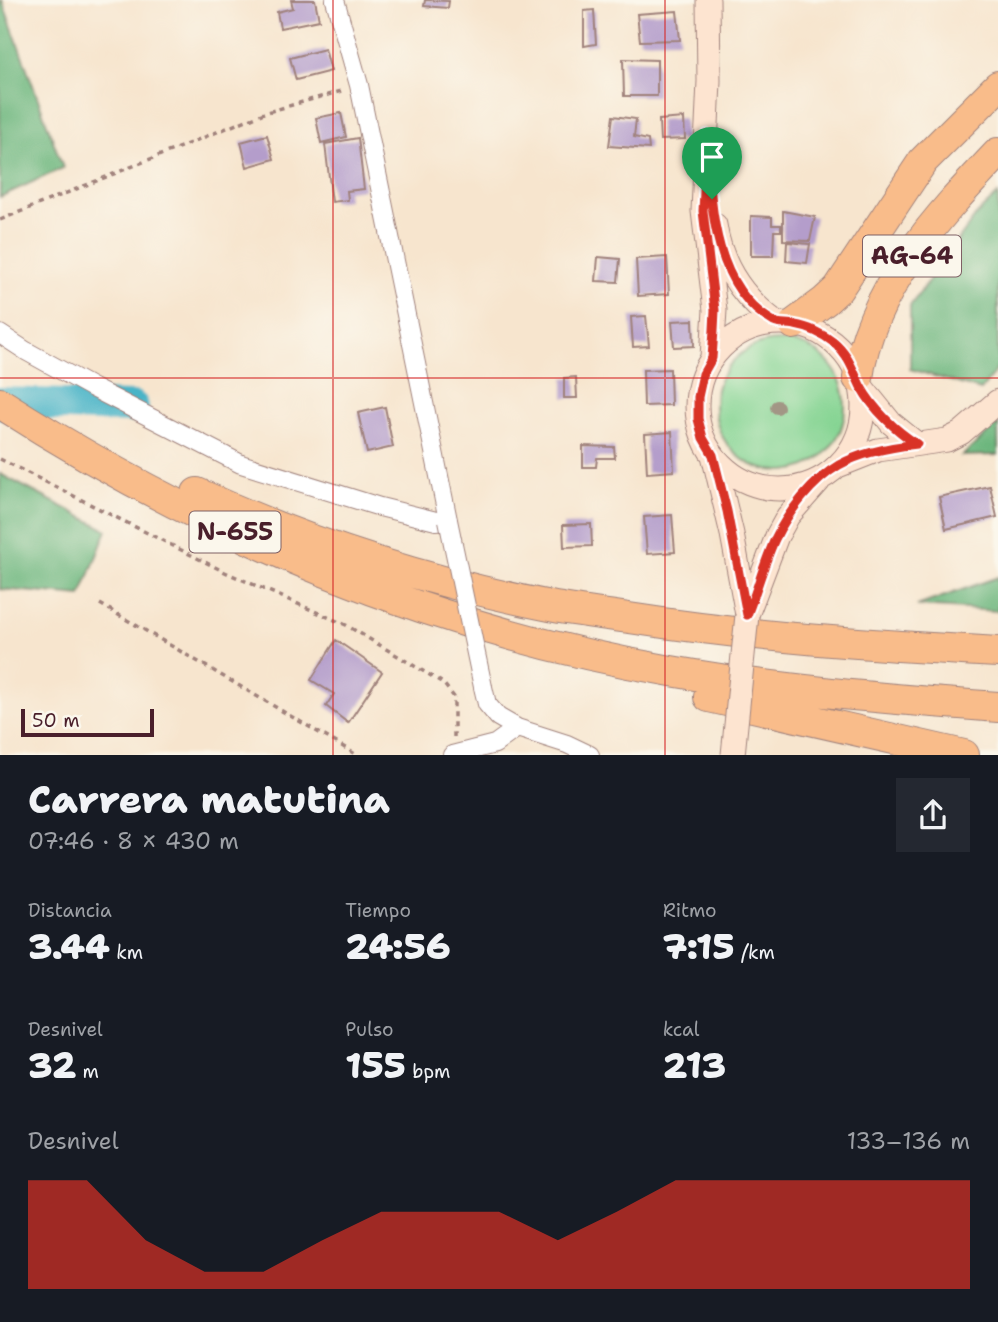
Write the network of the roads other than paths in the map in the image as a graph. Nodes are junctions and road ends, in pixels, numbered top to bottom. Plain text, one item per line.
1 (335, 0) edge
2 (708, 0) edge
3 (998, 86) edge
4 (707, 135) junction
5 (998, 153) edge
6 (785, 324) junction
7 (0, 334) edge
8 (712, 358) junction
9 (860, 382) junction
10 (0, 386) edge
11 (998, 401) edge
12 (0, 403) edge
13 (917, 444) junction
14 (713, 455) junction
15 (830, 472) junction
16 (448, 520) junction
17 (747, 615) junction
18 (486, 626) junction
19 (998, 652) edge
20 (998, 707) edge
21 (517, 728) junction
22 (453, 755) edge
23 (590, 755) edge
24 (733, 755) edge
25 (964, 755) edge

1 - 16 street
2 - 4 main road
3 - 6 highway, AG-64
4 - 6 main road
4 - 8 main road
5 - 9 highway, AG-64
6 - 8 main road
6 - 9 main road
7 - 16 street
8 - 14 main road
9 - 13 main road
9 - 15 main road
10 - 19 highway
11 - 13 main road
12 - 18 highway, N-655
13 - 15 main road
14 - 15 main road
14 - 17 main road
15 - 17 main road
16 - 21 street, bridge
17 - 24 main road, bridge
18 - 20 highway, N-655
18 - 25 highway
21 - 22 street
21 - 23 street

